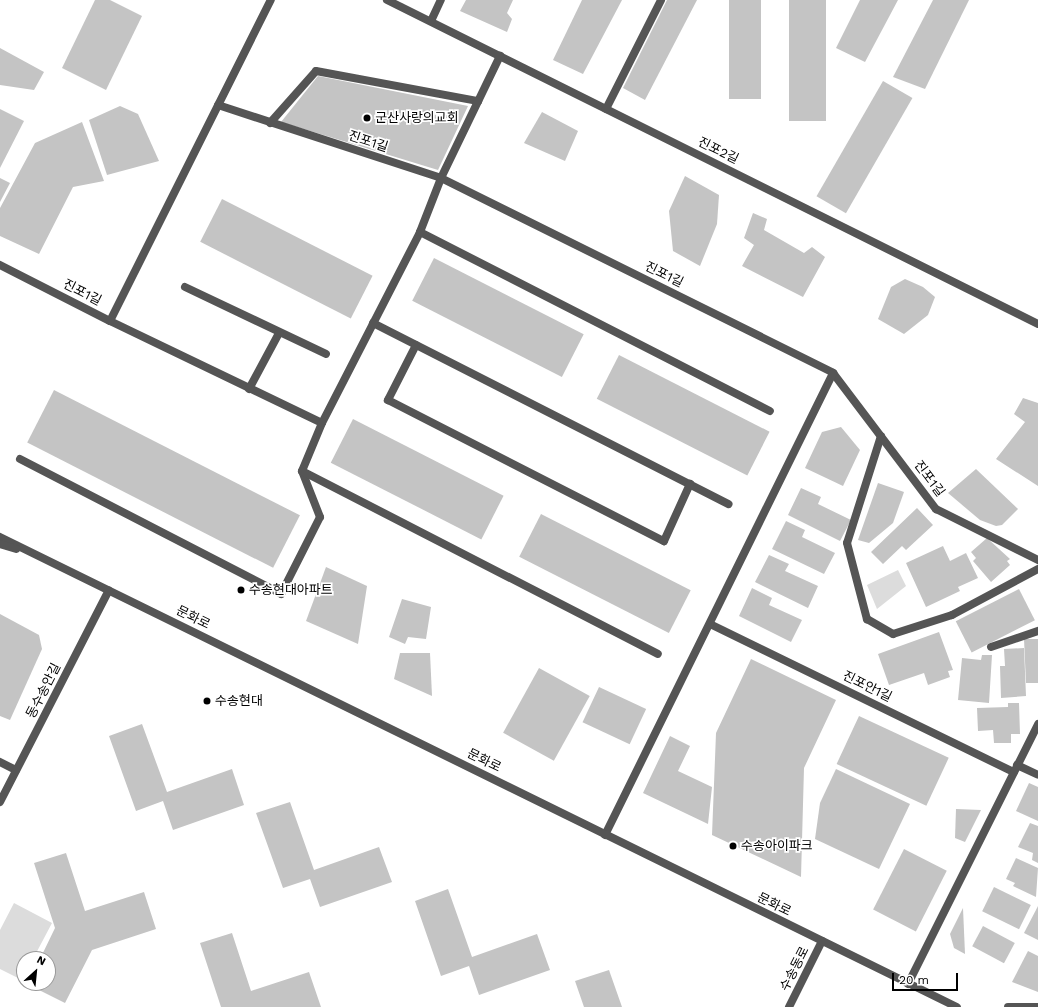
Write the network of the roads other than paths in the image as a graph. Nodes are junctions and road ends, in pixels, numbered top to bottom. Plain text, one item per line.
1 (271, 0) edge
2 (387, 0) edge
3 (441, 0) edge
4 (661, 0) edge
5 (430, 22) junction
6 (500, 56) junction
7 (478, 101) junction
8 (218, 105) junction
9 (606, 109) junction
10 (270, 123) junction
11 (441, 178) junction
12 (420, 232) junction
13 (0, 264) edge
14 (185, 287) dead end
15 (110, 321) junction
16 (373, 323) junction
17 (1038, 324) edge
18 (279, 333) junction
19 (416, 345) junction
20 (326, 354) dead end
21 (833, 373) junction
22 (250, 388) junction
23 (770, 411) dead end
24 (322, 423) junction
25 (881, 436) junction
26 (20, 460) dead end
27 (302, 470) junction
28 (690, 484) junction
29 (729, 504) dead end
30 (0, 537) edge
31 (0, 544) edge
32 (38, 556) junction
33 (1038, 560) edge
34 (1038, 569) edge
35 (109, 590) junction
36 (710, 624) junction
37 (1038, 632) edge
38 (992, 647) dead end
39 (658, 654) dead end
40 (1038, 724) edge
41 (0, 762) edge
42 (1016, 768) junction
43 (16, 770) junction
44 (1038, 776) edge
45 (0, 802) edge
46 (605, 835) junction
47 (822, 942) junction
48 (908, 984) junction
49 (1038, 1006) edge
50 (789, 1007) edge
51 (957, 1007) edge
52 (1008, 1007) edge

1 - 8 street
2 - 5 street, 진포2길
3 - 5 street
4 - 9 street
5 - 6 street, 진포2길
6 - 7 street
6 - 9 street, 진포2길
7 - 10 street
7 - 11 street
8 - 10 street, 진포1길
8 - 15 street, 진포1길
9 - 17 street, 진포2길
10 - 11 street, 진포1길
11 - 12 street
11 - 21 street, 진포1길
12 - 16 street
12 - 23 street
13 - 15 street, 진포1길
14 - 18 street
15 - 22 street
16 - 19 street
16 - 24 street
18 - 20 street
18 - 22 street
19 - 28 street
19 - 28 street
21 - 25 street, 진포1길
21 - 36 street
22 - 24 street
24 - 27 street
25 - 33 street, 진포1길
25 - 34 street
26 - 27 street
27 - 39 street
28 - 29 street
30 - 32 street, 문화로
31 - 32 street
32 - 35 street, 문화로
35 - 43 street, 동수송안길
35 - 46 street, 문화로
36 - 42 street, 진포안1길
36 - 46 street
37 - 38 street
40 - 42 street
41 - 43 street
42 - 44 street, 진포안1길
42 - 48 street
43 - 45 street, 동수송안길
46 - 47 street, 문화로
47 - 48 street, 문화로
47 - 50 street, 수송동로
48 - 51 street, 문화로
49 - 52 street

